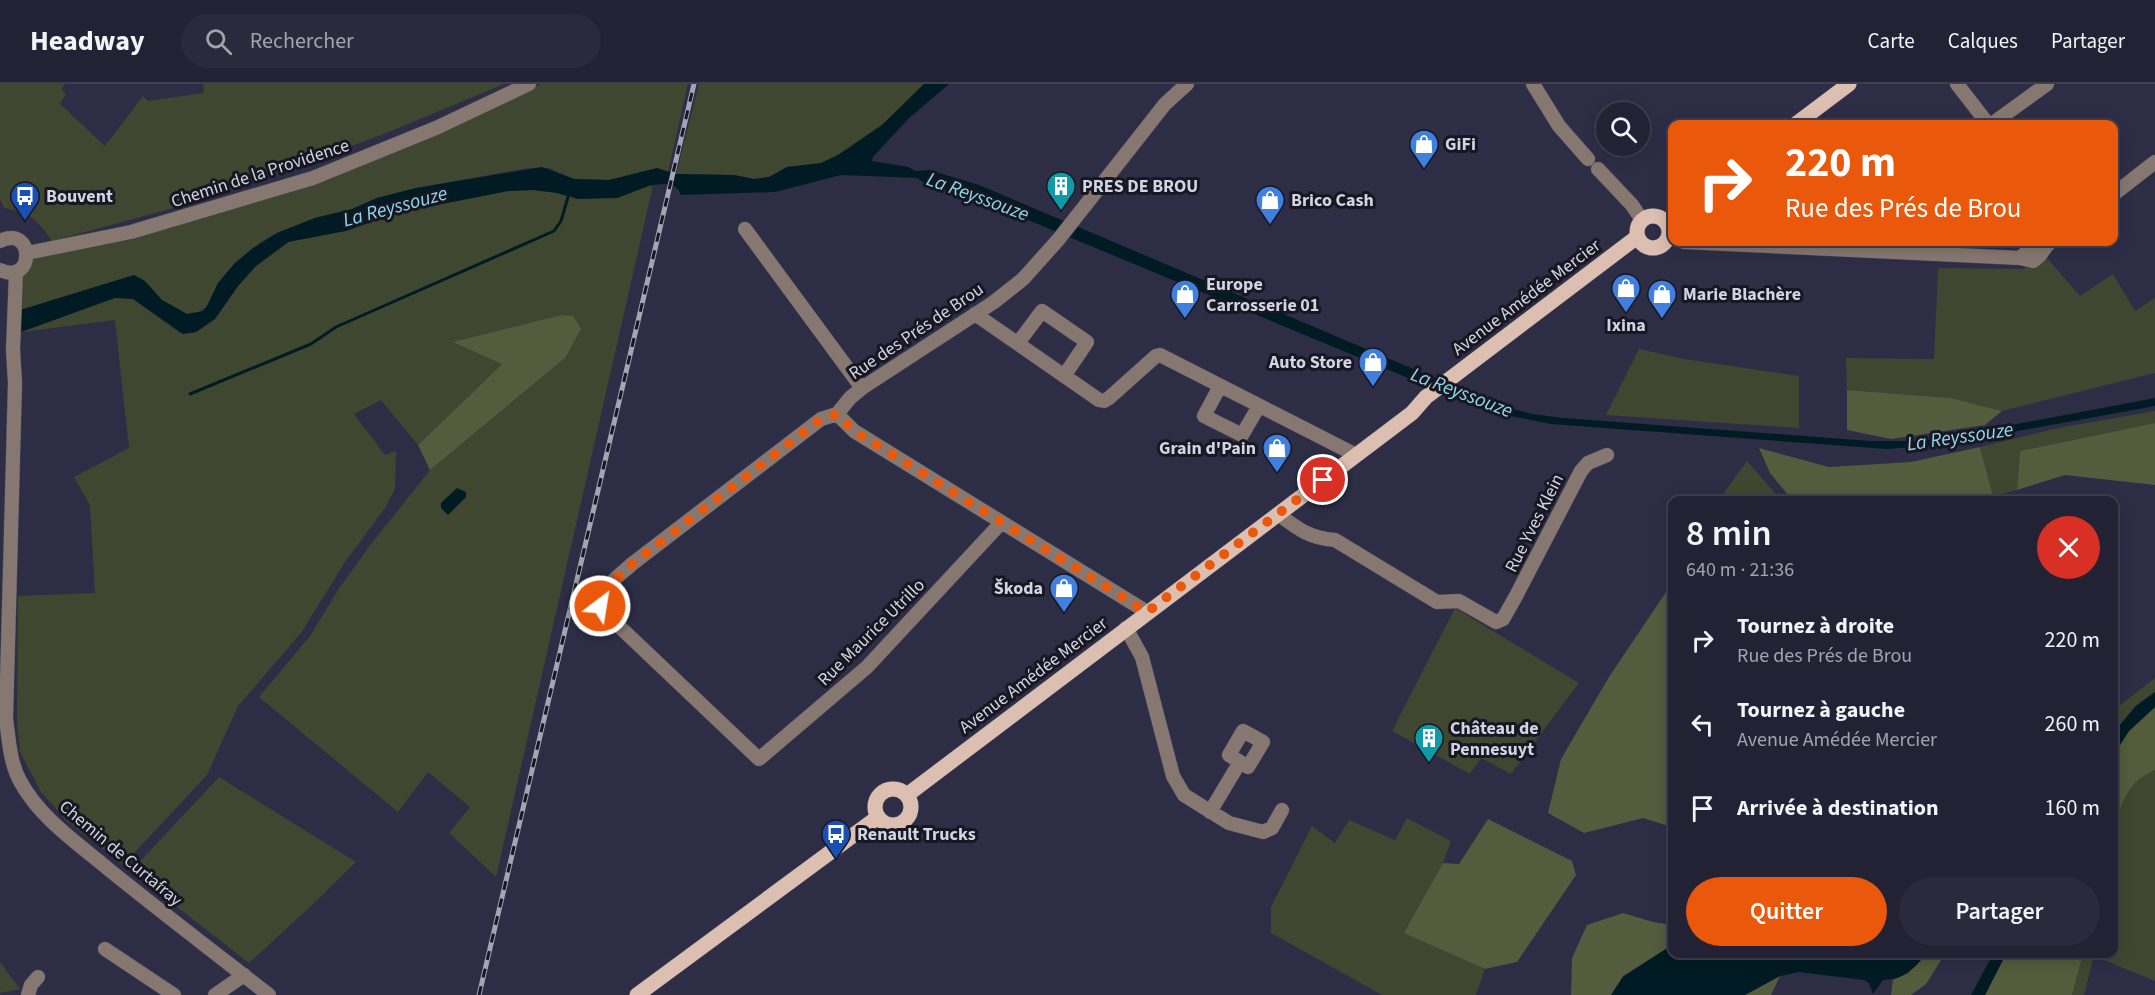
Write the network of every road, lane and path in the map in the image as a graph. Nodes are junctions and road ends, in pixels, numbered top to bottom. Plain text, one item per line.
1 (529, 84) edge
2 (1187, 84) edge
3 (1533, 84) edge
4 (1849, 84) edge
5 (1957, 84) edge
6 (2047, 84) edge
7 (1801, 120) edge
8 (1985, 120) edge
9 (1998, 120) edge
10 (2155, 162) edge
11 (2118, 191) edge
12 (1642, 220) junction
13 (1668, 225) edge
14 (745, 229) dead end
15 (1668, 232) edge
16 (2, 236) edge
17 (1640, 241) junction
18 (1857, 246) edge
19 (2038, 246) edge
20 (1944, 248) edge
21 (27, 253) junction
22 (0, 270) edge
23 (16, 272) junction
24 (975, 314) junction
25 (1018, 343) junction
26 (1064, 376) junction
27 (1220, 386) junction
28 (862, 388) junction
29 (1259, 406) junction
30 (837, 414) junction
31 (1356, 455) junction
32 (1607, 455) dead end
33 (1278, 514) junction
34 (1001, 523) junction
35 (1147, 612) junction
36 (1126, 628) junction
37 (1240, 762) dead end
38 (907, 795) junction
39 (1282, 810) dead end
40 (1210, 812) junction
41 (878, 817) junction
42 (105, 949) dead end
43 (244, 975) junction
44 (38, 977) dead end
45 (27, 995) edge
46 (174, 995) edge
47 (215, 995) edge
48 (269, 995) edge
49 (637, 995) edge

1 - 21 street, Chemin de la Providence
2 - 24 street, Rue des Prés de Brou
3 - 12 street
4 - 7 main road
5 - 8 street
6 - 9 street
10 - 11 street
12 - 13 main road
12 - 17 main road
14 - 28 street
15 - 17 main road
16 - 21 street
17 - 31 main road, Avenue Amédée Mercier
18 - 20 street
19 - 20 street
21 - 23 street
22 - 23 street
23 - 43 street, Chemin de Curtafray
24 - 25 street
24 - 28 street, Rue des Prés de Brou
25 - 26 street
25 - 26 street
26 - 27 street
27 - 29 street
27 - 29 street
28 - 30 street, Rue des Prés de Brou
29 - 31 street
30 - 34 street
30 - 34 street, Rue Maurice Utrillo
31 - 33 main road, Avenue Amédée Mercier
32 - 33 street, Rue Yves Klein
33 - 35 main road, Avenue Amédée Mercier
34 - 35 street
35 - 36 main road, Avenue Amédée Mercier
36 - 38 main road, Avenue Amédée Mercier
36 - 40 street
37 - 40 street
38 - 41 main road
38 - 41 main road
39 - 40 street
41 - 49 main road
42 - 46 street
43 - 47 street
43 - 48 street, Chemin de Curtafray
44 - 45 street

